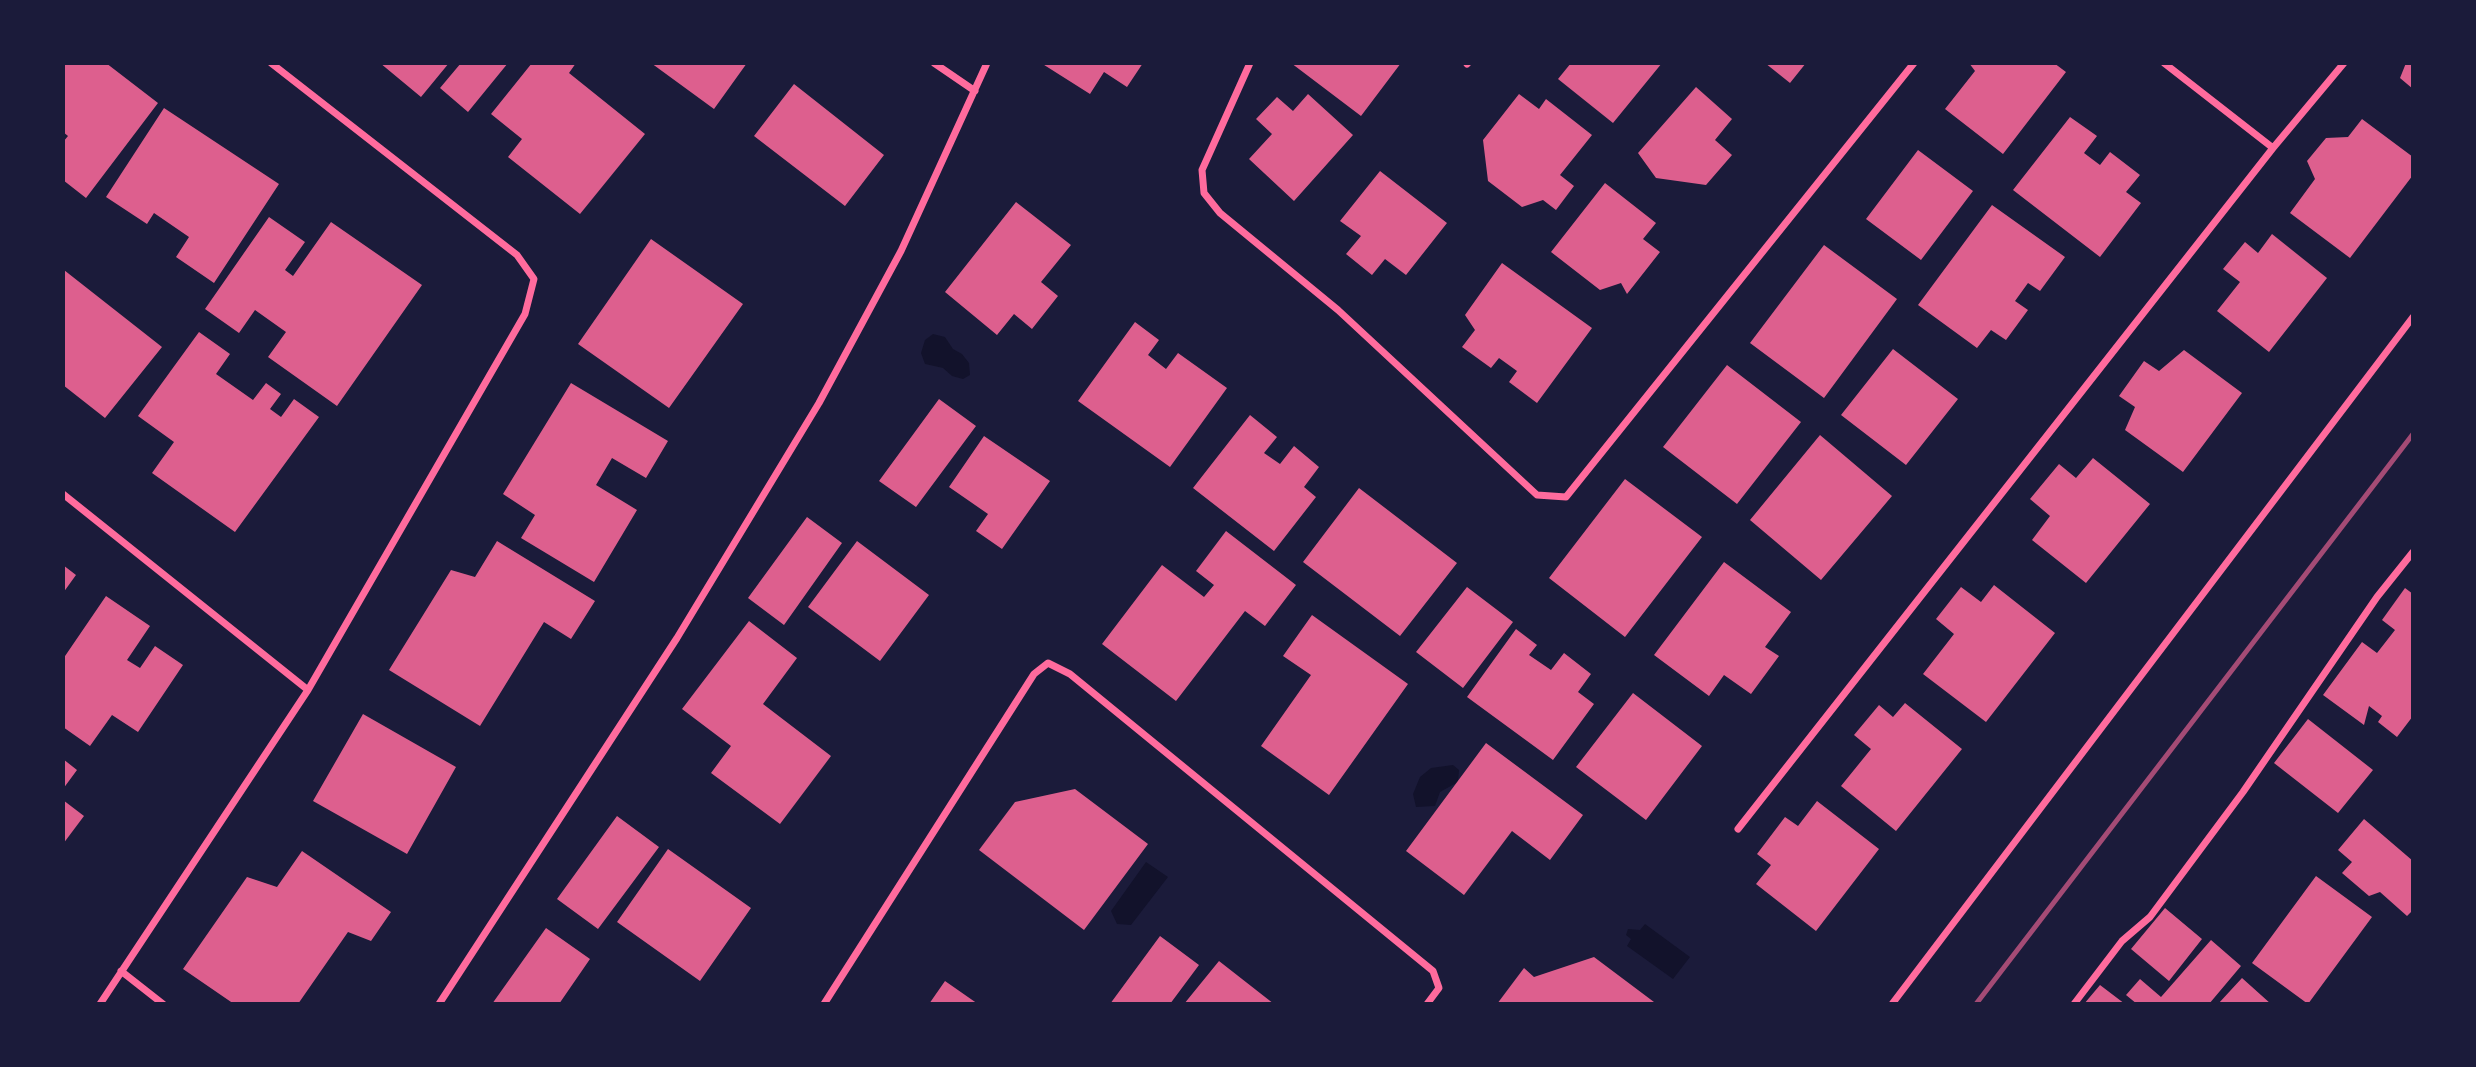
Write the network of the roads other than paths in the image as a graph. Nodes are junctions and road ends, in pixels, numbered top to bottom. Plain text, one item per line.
1 (271, 63) edge
2 (934, 63) edge
3 (987, 63) edge
4 (1250, 63) edge
5 (1914, 63) edge
6 (2164, 63) edge
7 (2344, 63) edge
8 (975, 91) junction
9 (2273, 148) junction
10 (2413, 317) edge
11 (63, 494) edge
12 (2413, 552) edge
13 (308, 690) junction
14 (1738, 830) dead end
15 (121, 971) junction
16 (100, 1004) edge
17 (163, 1004) edge
18 (439, 1004) edge
19 (824, 1004) edge
20 (1427, 1004) edge
21 (1892, 1004) edge
22 (2074, 1004) edge

1 - 13 street
2 - 8 street
3 - 8 street
4 - 5 street
6 - 9 street
7 - 9 street
8 - 18 street
9 - 14 street
10 - 21 street
11 - 13 street
12 - 22 street
13 - 15 street
15 - 16 street
15 - 17 street
19 - 20 street

